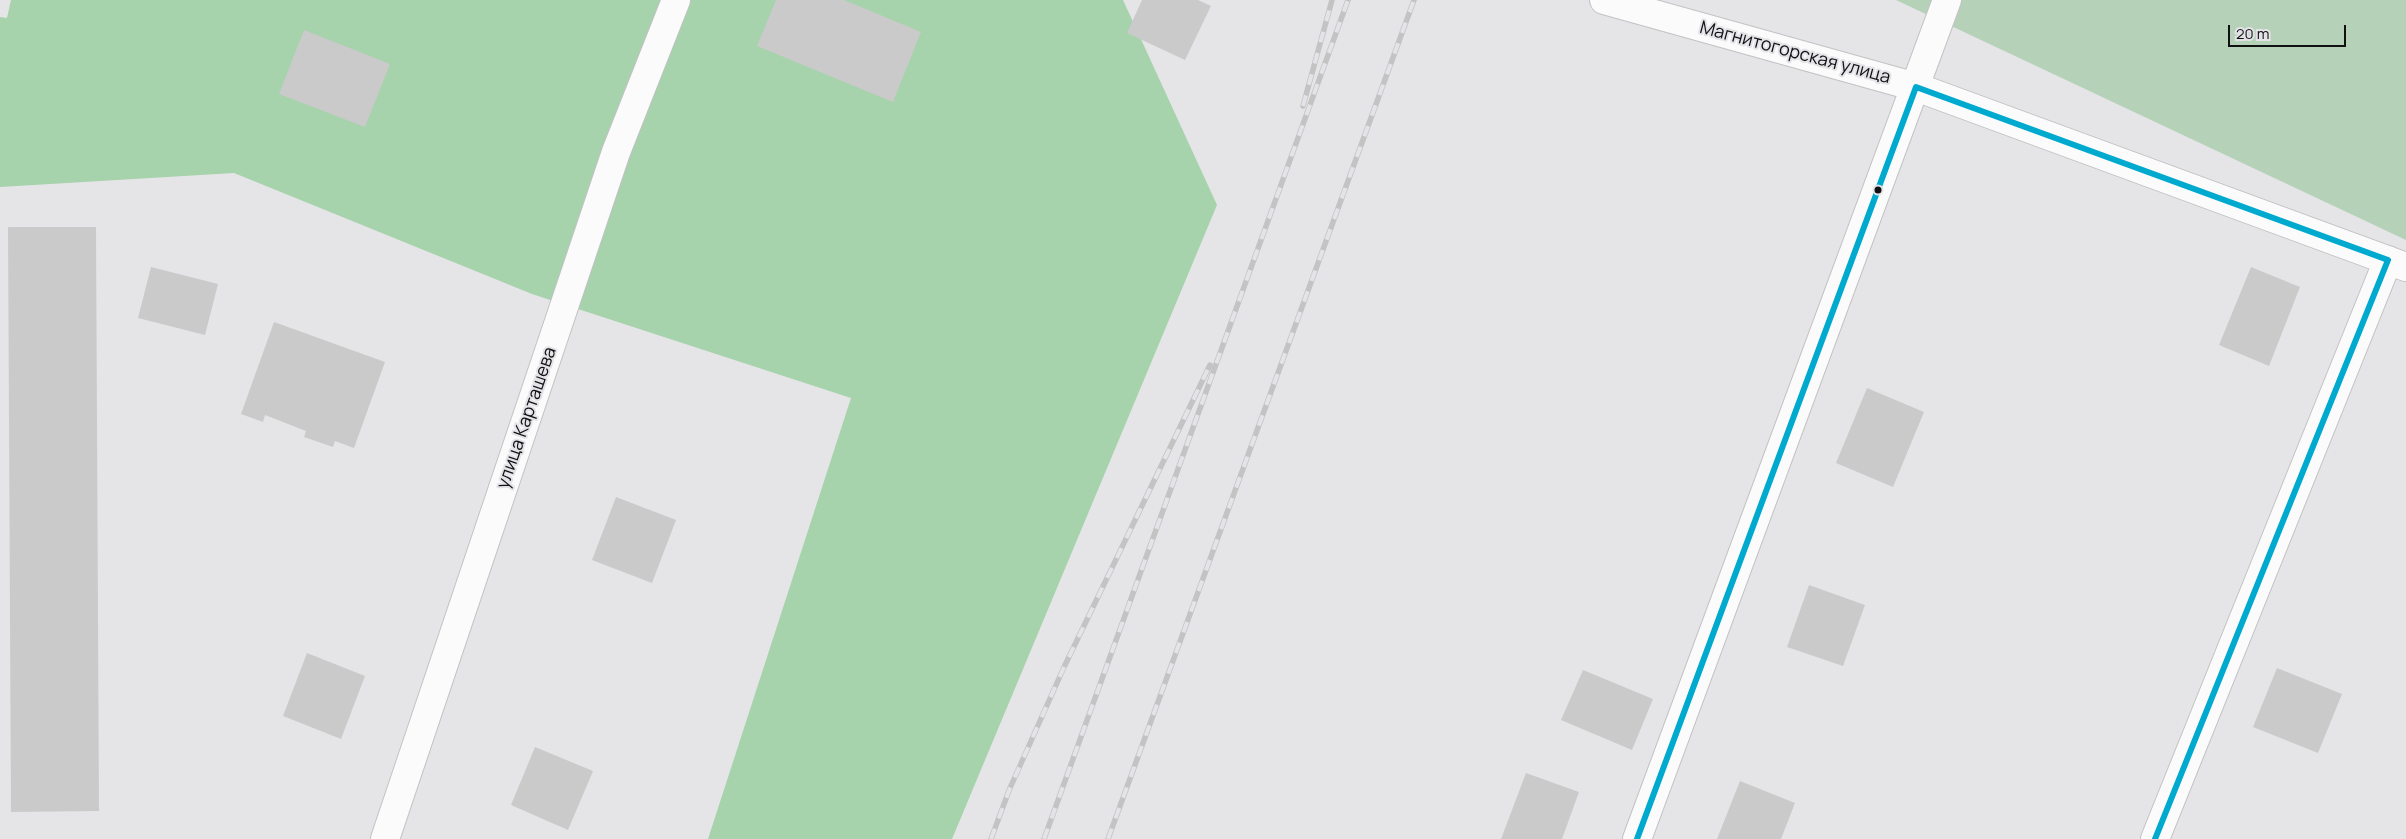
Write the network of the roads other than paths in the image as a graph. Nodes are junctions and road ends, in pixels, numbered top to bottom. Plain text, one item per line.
1 (676, 0) edge
2 (1604, 0) edge
3 (1943, 3) edge
4 (1916, 87) junction
5 (2397, 263) edge
6 (385, 839) edge
7 (1637, 839) edge
8 (2155, 839) edge

1 - 6 street, улица Карташева
2 - 4 street, Магнитогорская улица
3 - 4 street
4 - 5 street, Магнитогорская улица
4 - 7 street
5 - 8 street

